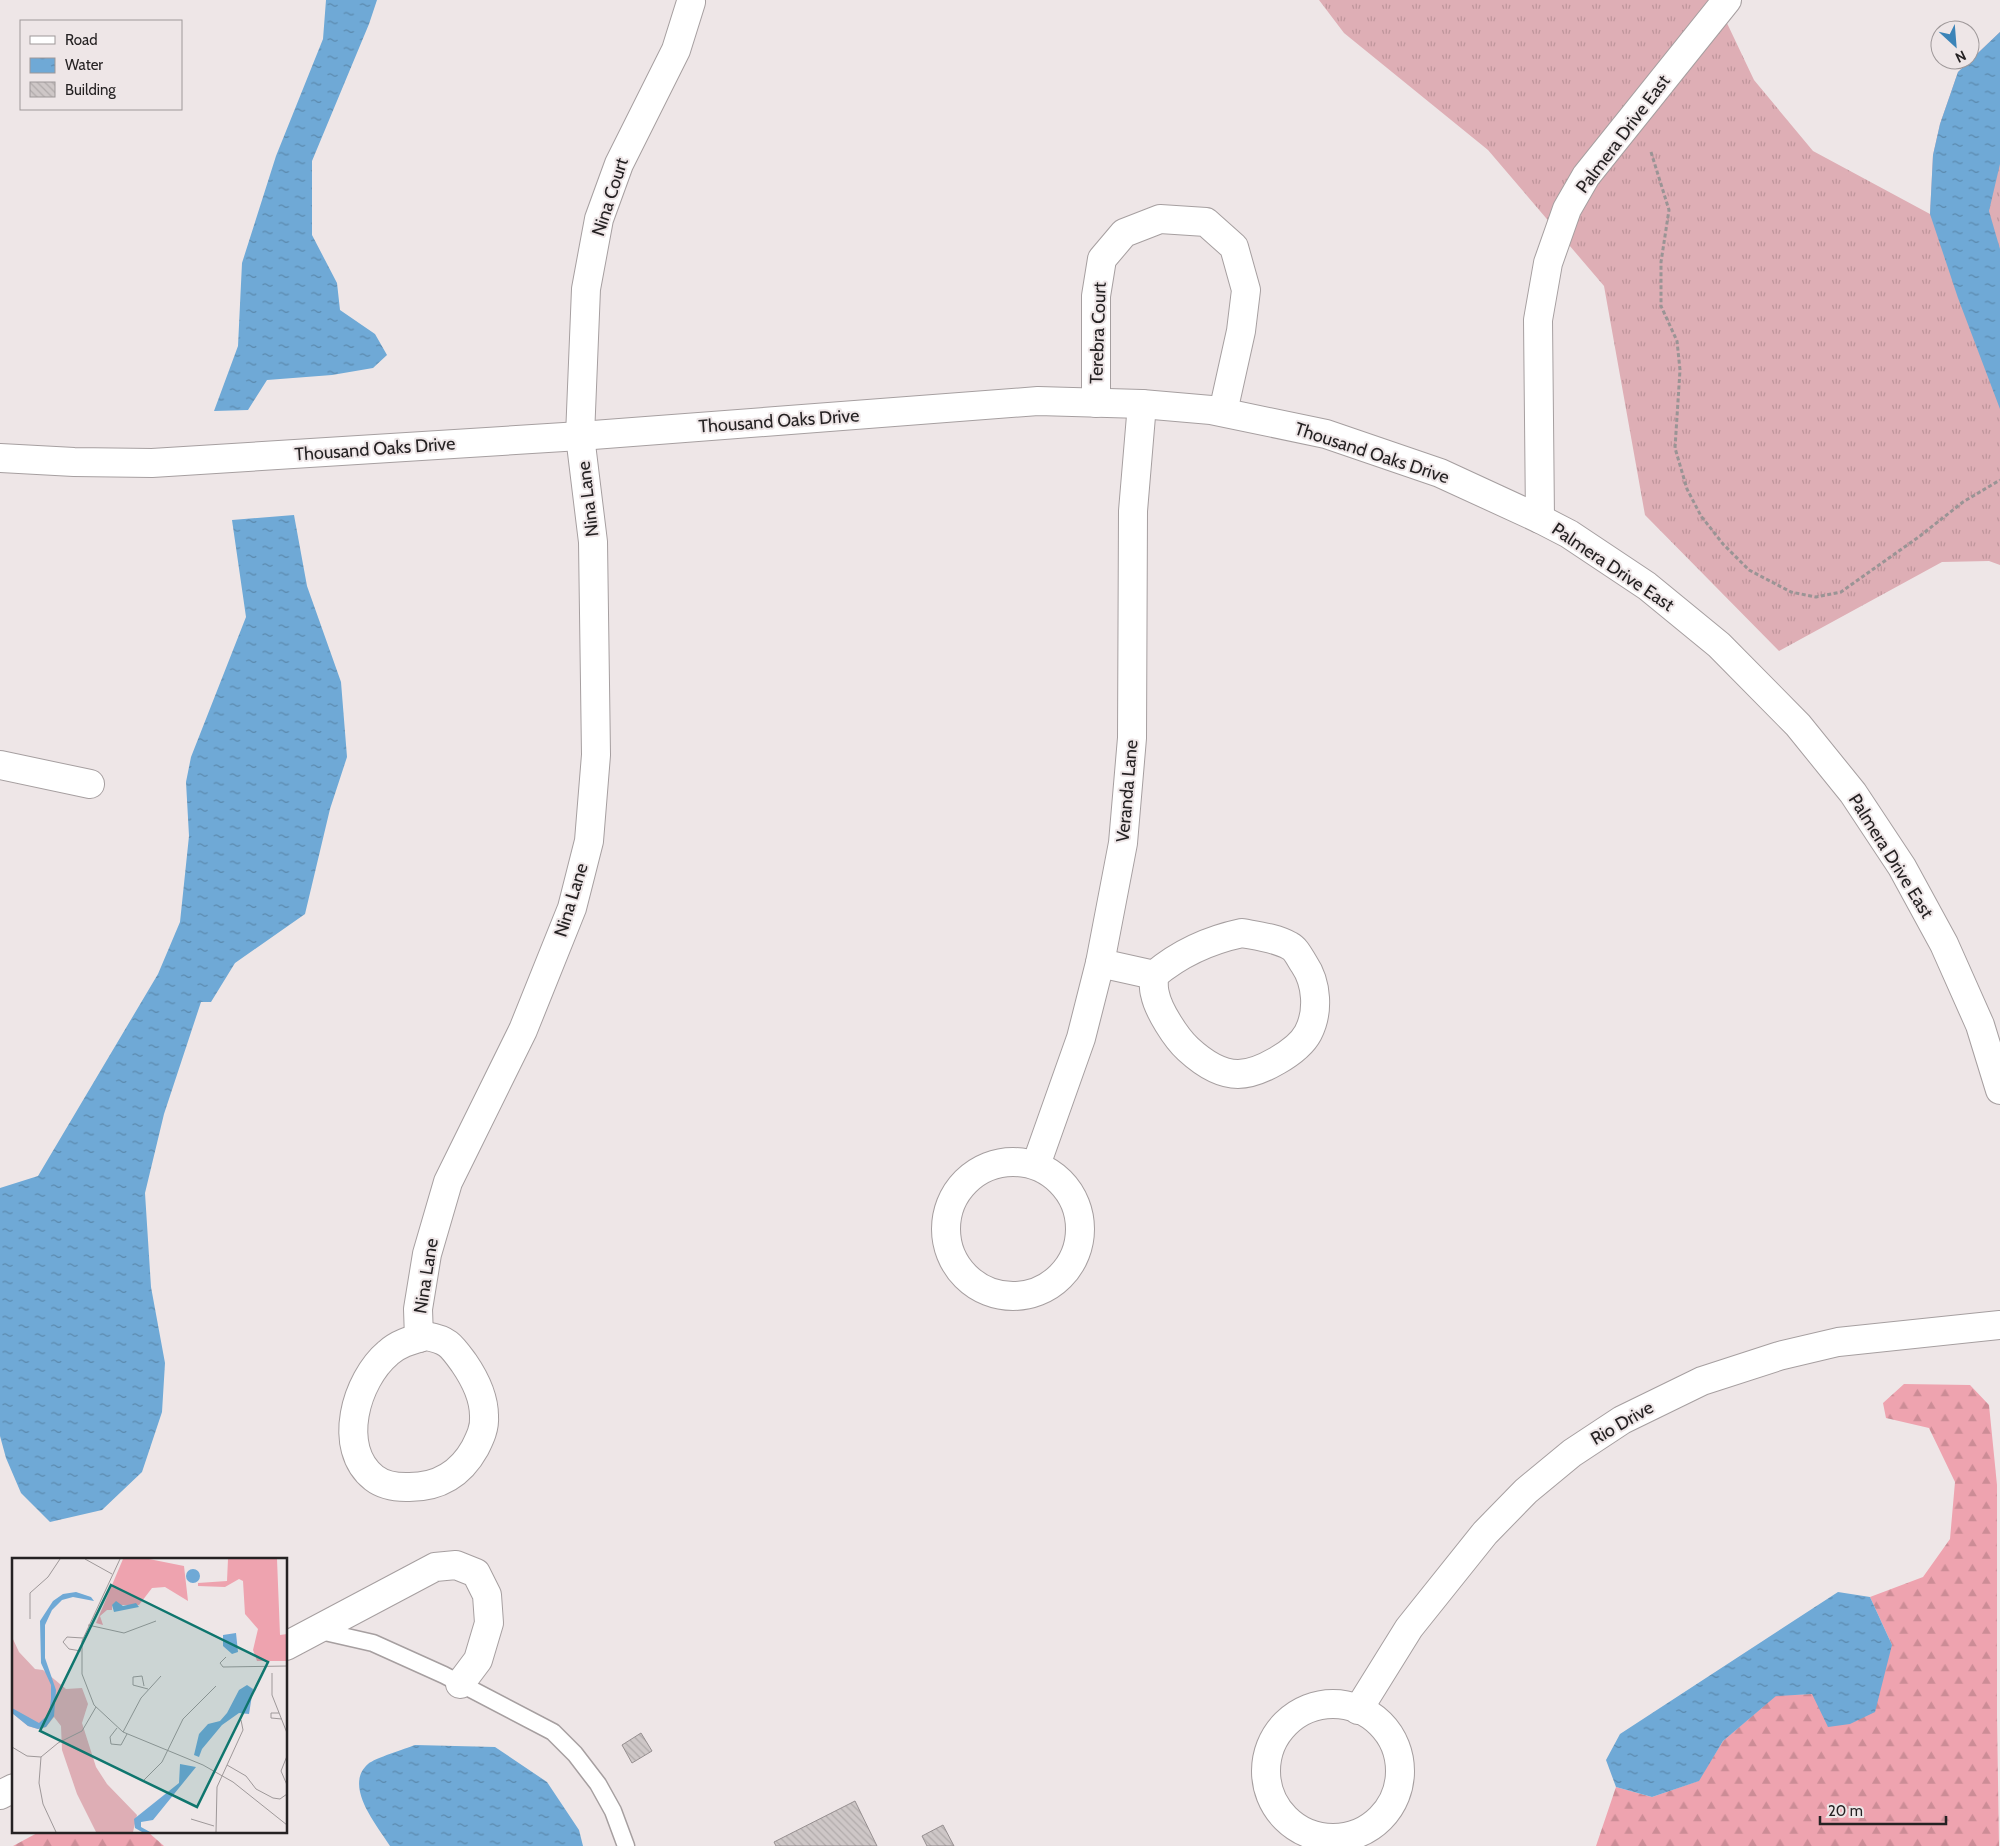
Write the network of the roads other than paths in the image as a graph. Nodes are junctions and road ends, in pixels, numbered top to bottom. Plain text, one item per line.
1 (1727, 0) edge
2 (691, 2) dead end
3 (1096, 403) junction
4 (1142, 404) junction
5 (1223, 412) junction
6 (580, 436) junction
7 (0, 458) edge
8 (1540, 519) junction
9 (0, 765) edge
10 (90, 784) dead end
11 (1100, 962) junction
12 (1154, 975) junction
13 (1990, 1022) edge
14 (2000, 1090) edge
15 (1036, 1165) junction
16 (2000, 1325) edge
17 (419, 1338) junction
18 (316, 1630) junction
19 (288, 1645) edge
20 (460, 1684) junction
21 (1358, 1710) junction
22 (12, 1789) edge
23 (0, 1795) edge
24 (626, 1846) edge

1 - 8 street, Palmera Drive East
2 - 6 street, Nina Court
3 - 4 street, Thousand Oaks Drive
3 - 5 street, Terebra Court
3 - 6 street, Thousand Oaks Drive
4 - 5 street, Thousand Oaks Drive
4 - 11 street, Veranda Lane
5 - 8 street, Thousand Oaks Drive
6 - 7 street, Thousand Oaks Drive
6 - 17 street, Nina Lane
8 - 13 street, Palmera Drive East
9 - 10 street
11 - 12 street
11 - 15 street, Veranda Lane
12 - 12 street
13 - 14 street, Palmera Drive East
15 - 15 street
16 - 21 street, Rio Drive
17 - 17 street
18 - 19 street
18 - 20 lane
18 - 20 street
20 - 24 lane
21 - 21 street
22 - 23 street

